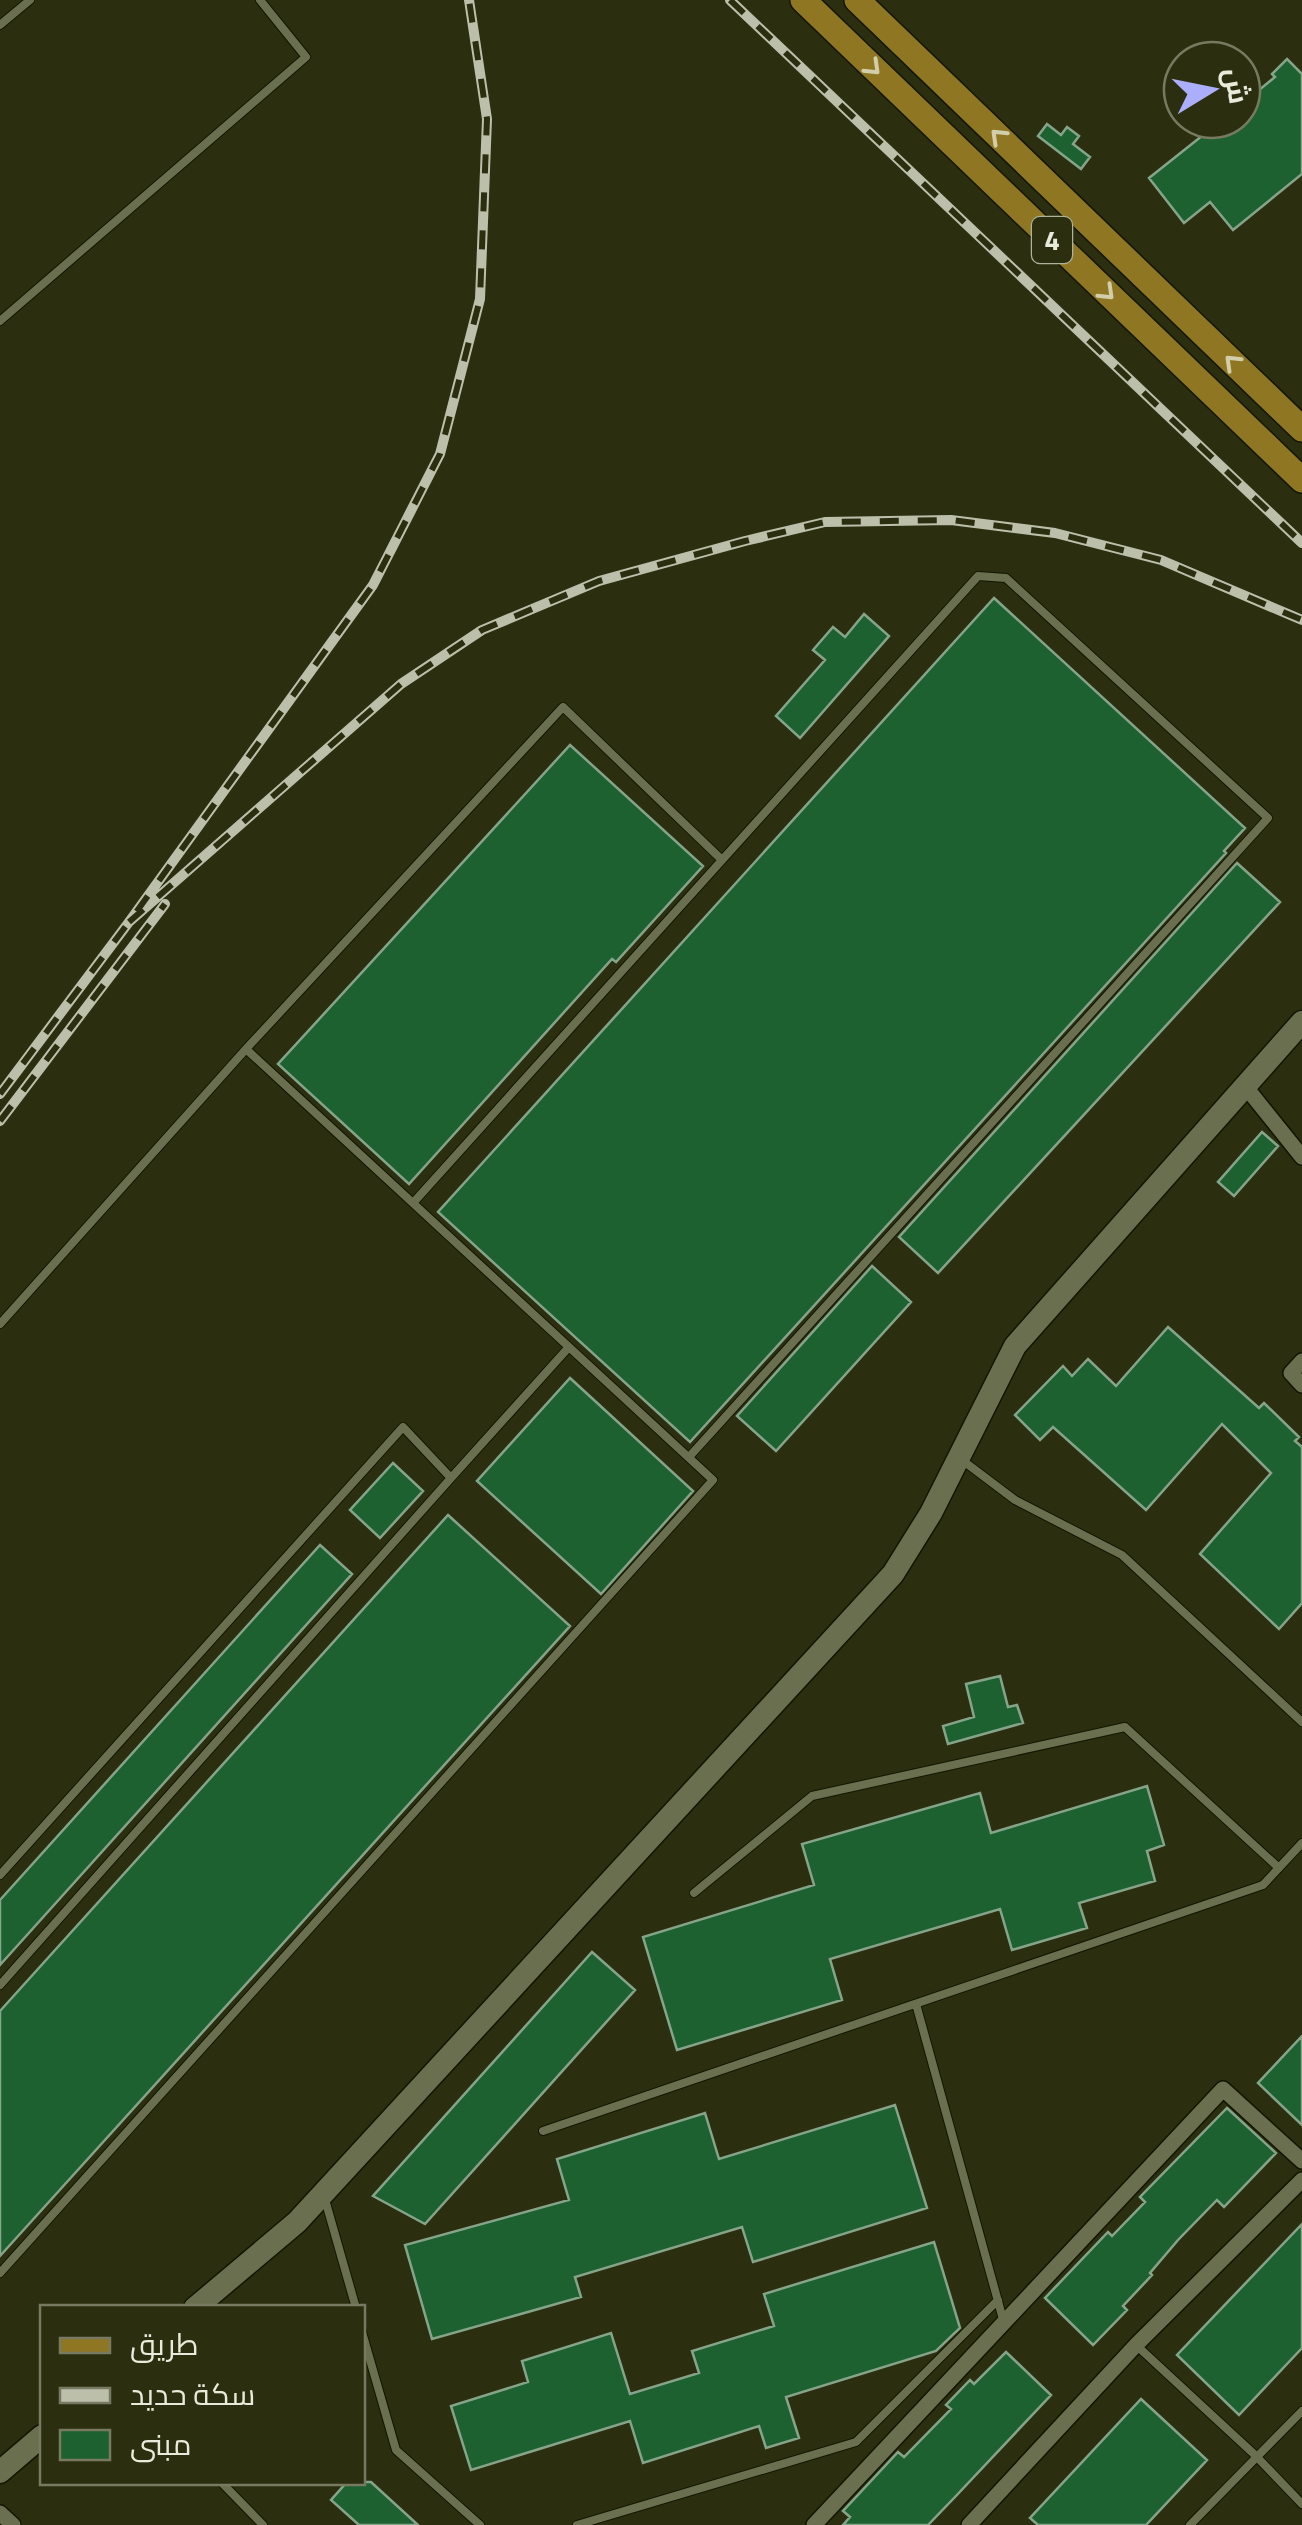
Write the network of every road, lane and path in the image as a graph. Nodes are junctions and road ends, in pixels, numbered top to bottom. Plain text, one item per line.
1 (30, 0) edge
2 (260, 0) edge
3 (803, 0) edge
4 (857, 0) edge
5 (0, 25) edge
6 (0, 322) edge
7 (1302, 430) edge
8 (1302, 480) edge
9 (722, 860) junction
10 (1302, 1022) edge
11 (246, 1049) junction
12 (1245, 1086) junction
13 (1302, 1157) edge
14 (412, 1203) junction
15 (0, 1324) edge
16 (569, 1347) junction
17 (1302, 1360) edge
18 (1302, 1384) edge
19 (689, 1457) junction
20 (958, 1457) junction
21 (451, 1478) junction
22 (1302, 1722) edge
23 (1302, 1842) edge
24 (1279, 1868) junction
25 (0, 1875) edge
26 (694, 1893) dead end
27 (0, 1985) edge
28 (916, 2004) junction
29 (543, 2131) dead end
30 (1302, 2161) edge
31 (1302, 2180) edge
32 (323, 2194) junction
33 (0, 2273) edge
34 (998, 2300) junction
35 (199, 2305) edge
36 (355, 2305) edge
37 (1004, 2322) junction
38 (365, 2342) edge
39 (1136, 2345) junction
40 (1302, 2411) edge
41 (40, 2438) edge
42 (1256, 2456) junction
43 (0, 2472) edge
44 (223, 2485) edge
45 (1302, 2504) edge
46 (0, 2513) edge
47 (13, 2525) edge
48 (263, 2525) edge
49 (480, 2525) edge
50 (577, 2525) edge
51 (814, 2525) edge
52 (970, 2525) edge
53 (1190, 2525) edge

1 - 5 lane
2 - 6 lane
3 -> 8 main road, 4
7 -> 4 main road, 4
9 - 11 lane
9 - 14 lane
9 - 19 lane
10 - 12 street
11 - 14 lane
11 - 15 lane
12 - 13 street
12 - 20 street
14 - 16 lane
16 - 19 lane
16 - 21 lane
17 - 18 street
19 - 33 lane
20 - 22 lane
20 - 32 street
21 - 25 lane
21 - 27 lane
23 - 24 lane
24 - 26 lane
24 - 28 lane
28 - 29 lane
28 - 34 lane
30 - 37 street
31 - 39 street
32 - 35 street
32 - 36 lane
34 - 37 lane
34 - 50 lane
37 - 51 street
38 - 49 lane
39 - 42 lane
39 - 52 street
40 - 42 lane
41 - 43 street
42 - 45 lane
42 - 53 lane
44 - 48 lane
46 - 47 street

